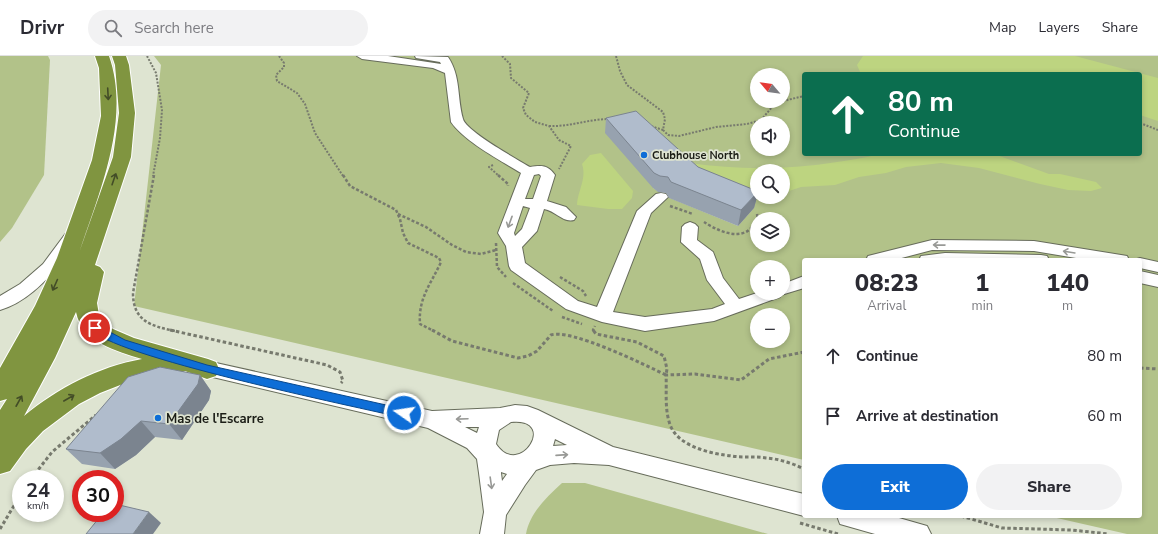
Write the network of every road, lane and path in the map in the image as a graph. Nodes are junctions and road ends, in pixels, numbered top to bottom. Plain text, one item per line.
1 (102, 56) edge
2 (119, 56) edge
3 (147, 56) edge
4 (279, 56) edge
5 (362, 56) edge
6 (420, 56) edge
7 (502, 56) edge
8 (616, 56) edge
9 (439, 62) junction
10 (802, 96) edge
11 (790, 99) edge
12 (771, 108) edge
13 (612, 118) edge
14 (645, 124) edge
15 (1142, 124) edge
16 (549, 126) junction
17 (663, 130) junction
18 (1158, 130) edge
19 (668, 134) junction
20 (666, 141) edge
21 (528, 172) junction
22 (548, 175) junction
23 (661, 197) joint
24 (106, 202) junction
25 (517, 202) junction
26 (538, 204) junction
27 (649, 207) junction
28 (397, 213) junction
29 (569, 217) dead end
30 (697, 222) junction
31 (78, 227) junction
32 (750, 229) edge
33 (646, 240) dead end
34 (514, 246) junction
35 (496, 250) dead end
36 (882, 258) edge
37 (1109, 258) edge
38 (1142, 263) edge
39 (1158, 267) edge
40 (1142, 277) edge
41 (1158, 281) edge
42 (802, 283) edge
43 (790, 287) edge
44 (755, 300) edge
45 (0, 304) edge
46 (736, 307) junction
47 (602, 316) junction
48 (802, 352) edge
49 (1142, 368) edge
50 (207, 369) junction
51 (1158, 369) edge
52 (666, 375) junction
53 (0, 391) edge
54 (334, 397) junction
55 (97, 414) edge
56 (501, 417) junction
57 (536, 419) junction
58 (432, 420) junction
59 (0, 435) edge
60 (488, 453) junction
61 (609, 456) junction
62 (530, 461) junction
63 (0, 462) edge
64 (802, 468) edge
65 (37, 470) edge
66 (802, 504) edge
67 (12, 509) edge
68 (495, 512) junction
69 (856, 518) edge
70 (968, 518) edge
71 (0, 529) edge
72 (492, 534) edge
73 (919, 534) edge
74 (1109, 534) edge

1 -> 31 highway
24 -> 2 highway
3 - 54 path
4 - 28 path
5 - 9 street
6 - 9 street
7 - 16 path
8 - 17 path
9 - 21 street
10 - 11 path
12 - 19 path
13 - 16 path
14 - 17 path
15 - 18 path
16 - 22 path
17 - 19 path
19 - 20 path
21 - 22 street
21 - 25 street
22 - 26 street
23 - 27 street
23 - 30 path
24 - 50 highway
59 -> 24 highway
25 - 26 street
25 -> 34 street
26 - 29 street
26 - 34 street
27 - 33 street
27 - 47 street
28 - 35 path
28 - 52 path
30 - 32 path
30 - 46 street
31 - 45 street
31 -> 53 highway
34 - 47 street
37 -> 36 street
38 - 39 street
40 - 41 street
42 - 43 street
44 - 46 street
46 - 47 street
47 - 52 path
48 - 52 path
49 - 51 path
50 - 54 street
63 -> 50 highway
52 - 64 path
54 - 58 street
55 - 65 path
56 - 57 street
56 -> 58 street
56 - 60 street
57 - 61 street
57 - 62 street
58 - 60 street
60 - 62 street
60 -> 68 street
62 -> 61 street
61 - 66 street
62 - 68 street
67 - 71 path
68 - 72 street
69 - 73 street
70 - 74 path

